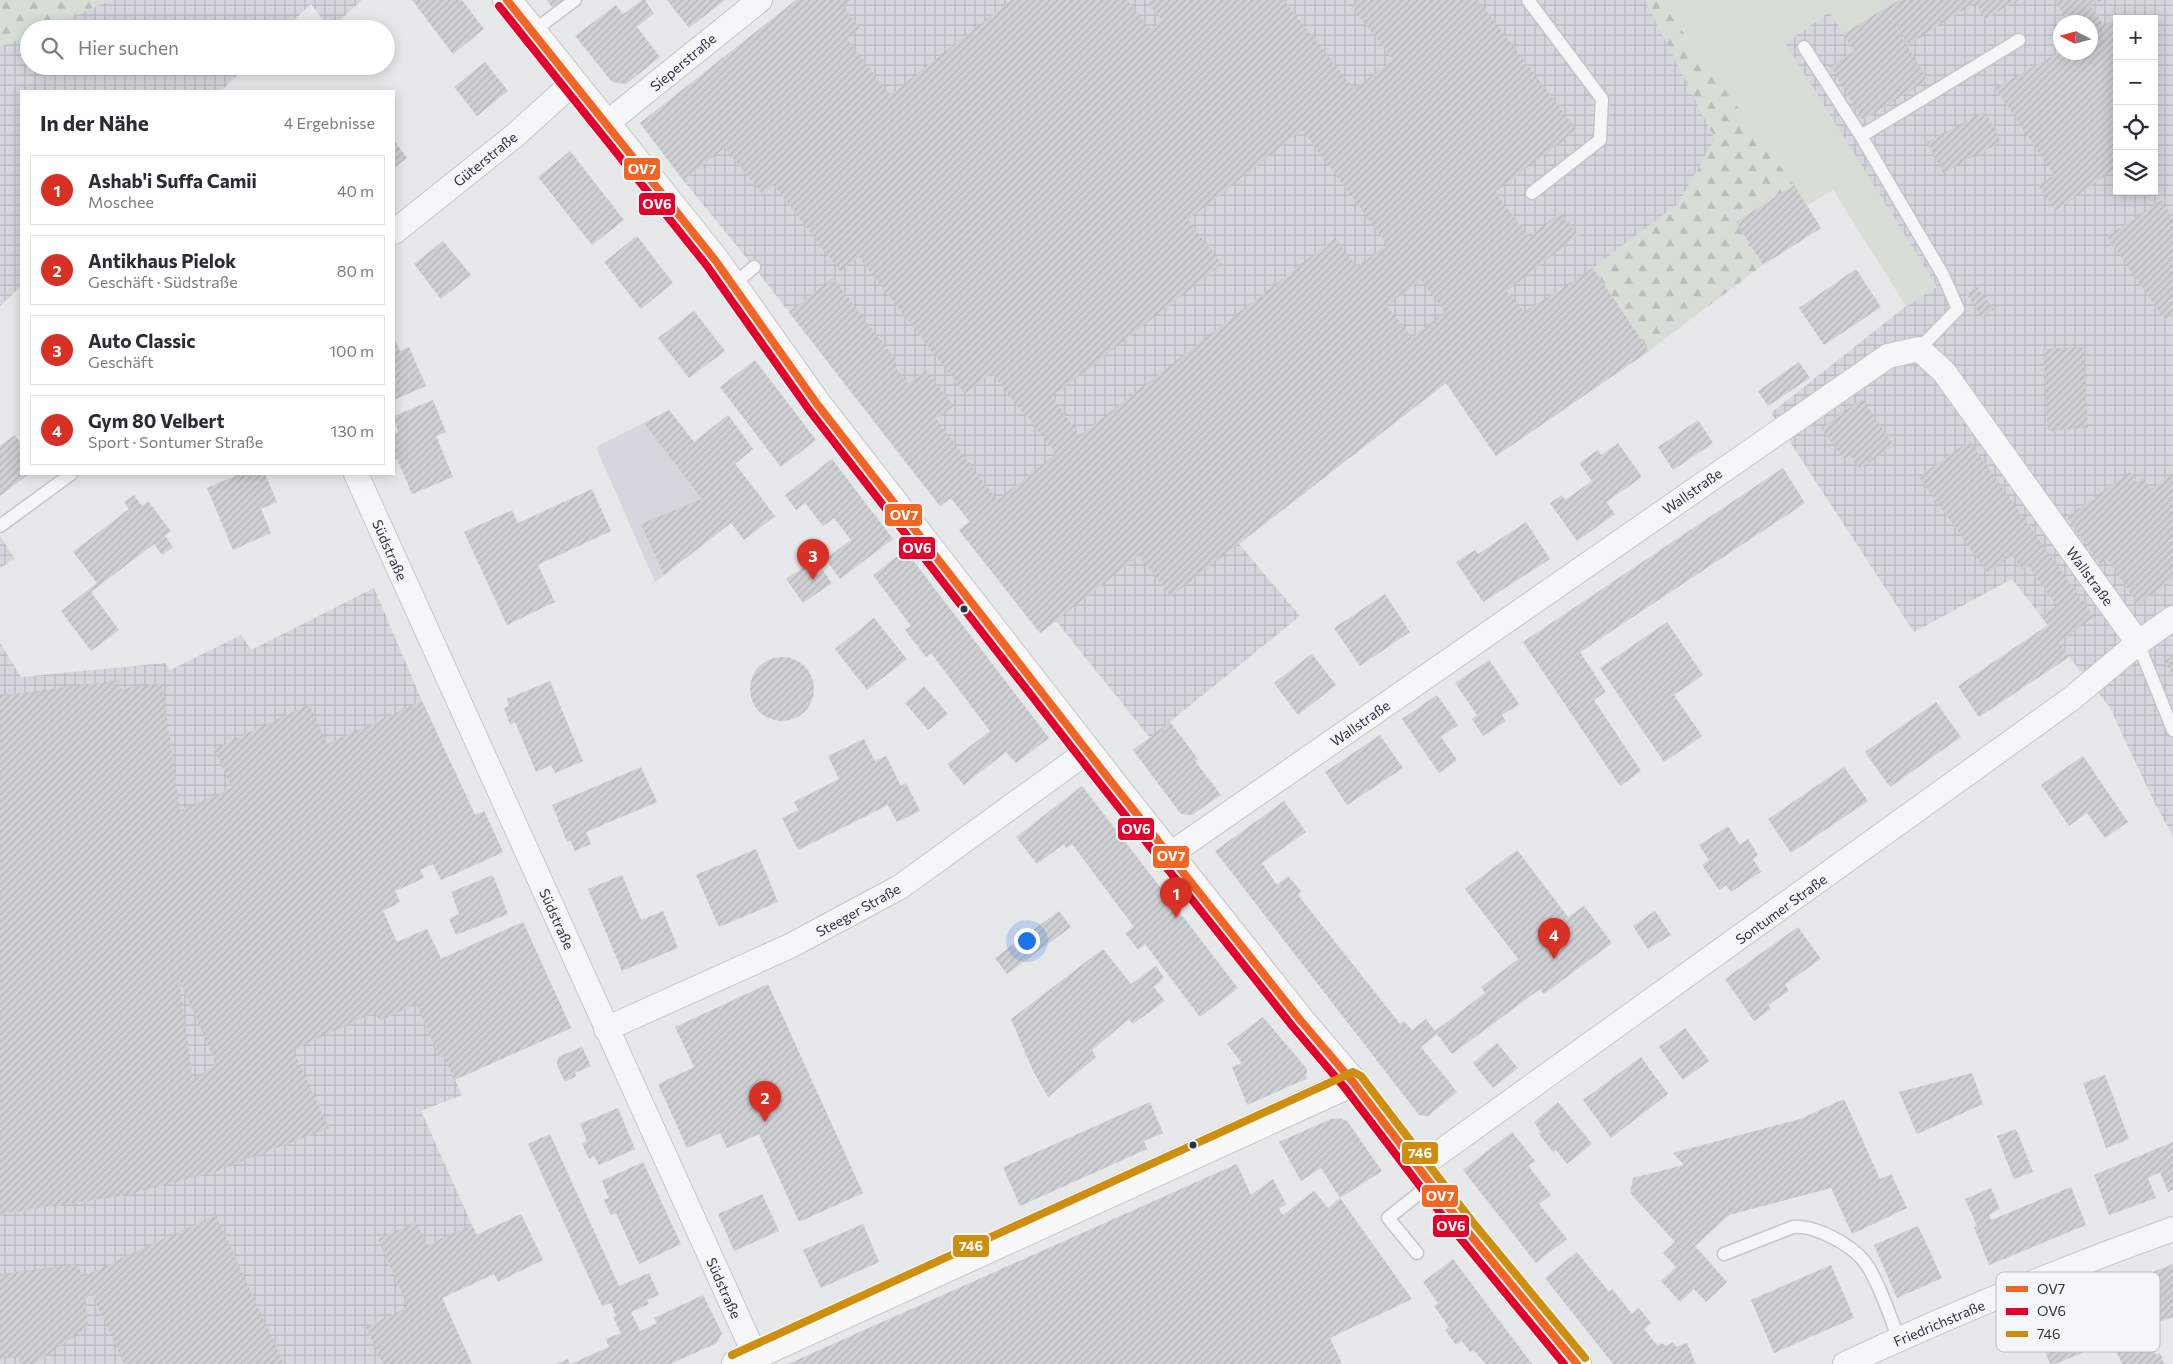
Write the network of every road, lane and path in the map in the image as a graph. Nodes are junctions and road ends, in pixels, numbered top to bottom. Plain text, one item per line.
1 (507, 0) edge
2 (574, 0) edge
3 (760, 0) edge
4 (1528, 0) edge
5 (532, 32) junction
6 (2019, 40) dead end
7 (1804, 47) dead end
8 (574, 83) junction
9 (606, 123) junction
10 (1861, 136) junction
11 (1532, 192) dead end
12 (395, 231) edge
13 (754, 267) dead end
14 (732, 285) junction
15 (1919, 349) junction
16 (70, 475) edge
17 (356, 475) edge
18 (0, 526) edge
19 (2173, 618) edge
20 (2138, 643) junction
21 (2173, 730) edge
22 (1088, 752) junction
23 (1169, 855) junction
24 (606, 1028) junction
25 (1353, 1082) junction
26 (1425, 1176) junction
27 (2173, 1229) edge
28 (1417, 1253) dead end
29 (1724, 1254) dead end
30 (2060, 1272) edge
31 (1996, 1299) edge
32 (1899, 1339) junction
33 (750, 1361) edge
34 (1577, 1364) edge
35 (1845, 1364) edge

1 - 5 main road
2 - 5 lane
3 - 9 street, Sieperstraße
4 - 11 lane
5 - 8 main road
6 - 10 lane
7 - 10 lane
8 - 9 main road
8 - 12 street, Güterstraße
9 - 14 main road
10 - 15 lane
13 - 14 lane
14 - 22 main road
15 - 20 street, Wallstraße
15 - 23 street, Wallstraße
16 - 18 lane
17 - 24 street, Südstraße
19 - 20 street, Sontumer Straße
20 - 21 lane
20 - 26 street, Sontumer Straße
22 - 23 main road
22 - 24 street, Steeger Straße
23 - 25 main road
24 - 33 street, Südstraße
25 - 26 main road
25 - 33 main road
26 - 28 lane
26 - 34 main road
27 - 30 street, Friedrichstraße
29 - 32 lane
31 - 32 street, Friedrichstraße
32 - 35 street, Friedrichstraße

